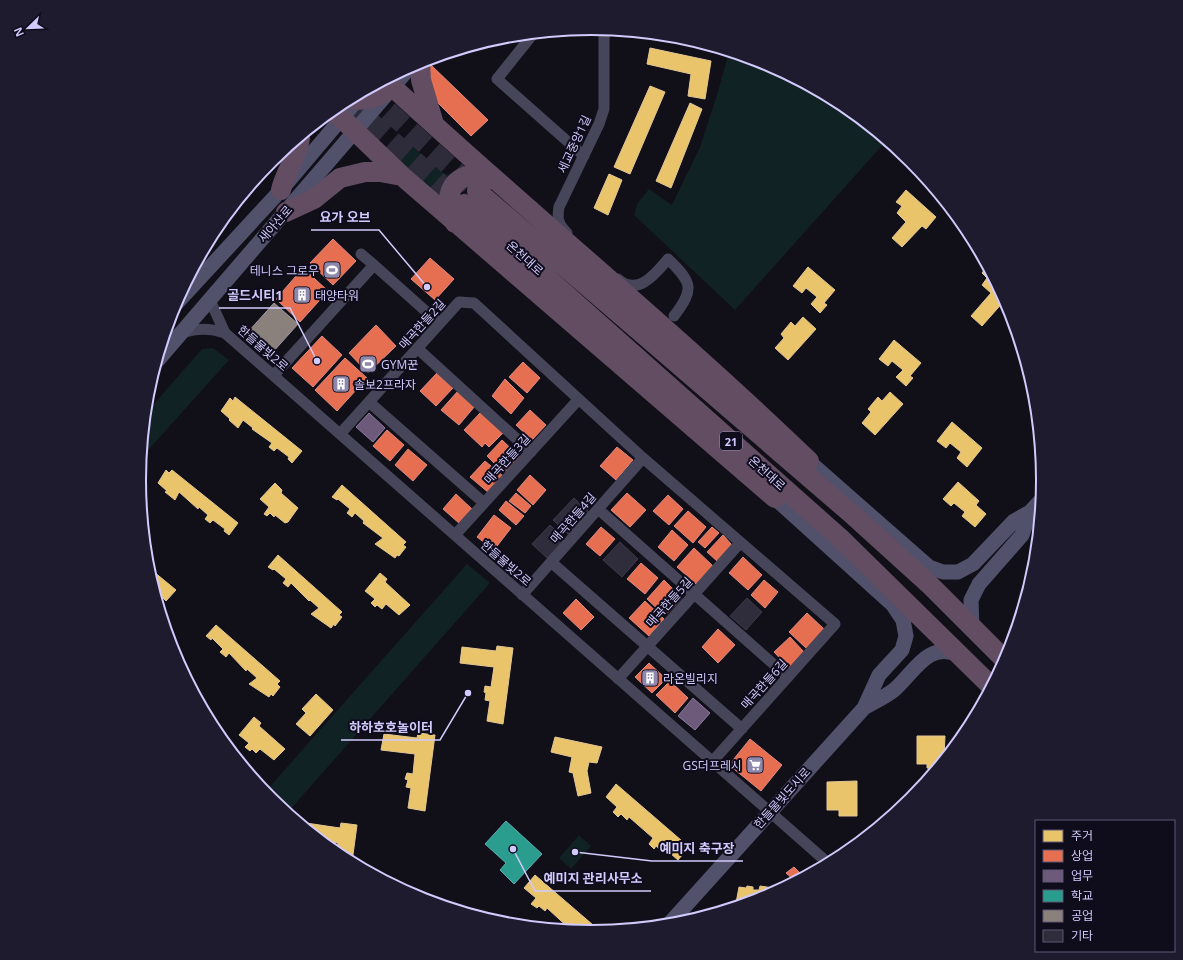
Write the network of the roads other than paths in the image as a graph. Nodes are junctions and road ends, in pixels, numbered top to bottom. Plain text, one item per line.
1 (604, 35) edge
2 (528, 40) edge
3 (420, 69) edge
4 (389, 84) edge
5 (388, 85) edge
6 (367, 96) edge
7 (353, 105) edge
8 (343, 120) edge
9 (435, 125) junction
10 (298, 145) edge
11 (584, 156) junction
12 (402, 176) junction
13 (495, 180) junction
14 (280, 190) junction
15 (286, 212) junction
16 (455, 223) junction
17 (361, 254) dead end
18 (374, 265) junction
19 (193, 281) edge
20 (210, 300) junction
21 (664, 318) junction
22 (439, 323) junction
23 (225, 332) junction
24 (182, 333) junction
25 (417, 348) junction
26 (166, 352) edge
27 (274, 376) junction
28 (578, 400) junction
29 (369, 402) junction
30 (340, 434) junction
31 (531, 452) junction
32 (643, 458) junction
33 (814, 466) junction
34 (778, 501) junction
35 (484, 503) junction
36 (1036, 506) edge
37 (598, 509) junction
38 (1030, 512) junction
39 (854, 516) junction
40 (455, 535) junction
41 (840, 538) junction
42 (740, 543) junction
43 (551, 562) junction
44 (694, 594) junction
45 (522, 595) junction
46 (972, 628) junction
47 (648, 646) junction
48 (959, 655) junction
49 (1000, 656) edge
50 (788, 677) junction
51 (618, 679) junction
52 (988, 683) edge
53 (864, 708) junction
54 (742, 729) junction
55 (712, 762) junction
56 (769, 812) junction
57 (823, 860) edge
58 (676, 916) edge

1 - 11 street, 세교중앙1길
2 - 11 street
3 - 9 highway
4 - 6 highway
4 - 9 highway
5 - 8 street, 새아산로
7 - 8 street, 새아산로
8 - 12 highway
8 - 14 street, 새아산로
8 - 15 street, 새아산로
9 - 13 highway
10 - 14 highway
11 - 21 street, 세교중앙1길
12 - 15 highway
12 - 16 highway
13 - 16 highway
13 - 21 highway
14 - 19 street, 새아산로
15 - 20 street, 새아산로
16 - 34 highway
17 - 18 street
18 - 22 street
18 - 27 street
20 - 23 street
20 - 24 street, 새아산로
21 - 33 highway
22 - 25 street, 매곡한들2길
22 - 28 street, 매곡한들2길
23 - 24 street
23 - 27 street, 한들물빛2로
24 - 26 street, 새아산로
25 - 29 street, 매곡한들2길
25 - 31 street
27 - 30 street, 한들물빛2로
28 - 31 street, 매곡한들3길
28 - 32 street
29 - 30 street, 매곡한들2길
29 - 35 street
30 - 40 street, 한들물빛2로
31 - 35 street, 매곡한들3길
32 - 37 street, 매곡한들4길
32 - 42 street
33 - 38 street
33 - 39 highway
34 - 41 highway
34 - 53 street
35 - 40 street, 매곡한들3길
36 - 38 street
37 - 43 street, 매곡한들4길
37 - 44 street
38 - 46 street
39 - 41 highway, 온천대로 / 21
39 - 46 highway, 온천대로 / 21
40 - 45 street, 한들물빛2로
41 - 48 highway, 온천대로 / 21
42 - 44 street, 매곡한들5길
42 - 50 street, 매곡한들6길
43 - 45 street, 매곡한들4길
43 - 47 street
44 - 47 street, 매곡한들5길
44 - 50 street
45 - 51 street, 한들물빛2로
46 - 49 highway, 온천대로 / 21
47 - 51 street, 매곡한들5길
47 - 54 street
48 - 52 highway, 온천대로 / 21
48 - 53 street
50 - 54 street, 매곡한들6길
51 - 55 street, 한들물빛2로
53 - 56 street, 한들물빛도시로
54 - 55 street, 매곡한들6길
55 - 56 street, 한들물빛2로
56 - 57 street, 한들물빛2로
56 - 58 street, 한들물빛도시로

